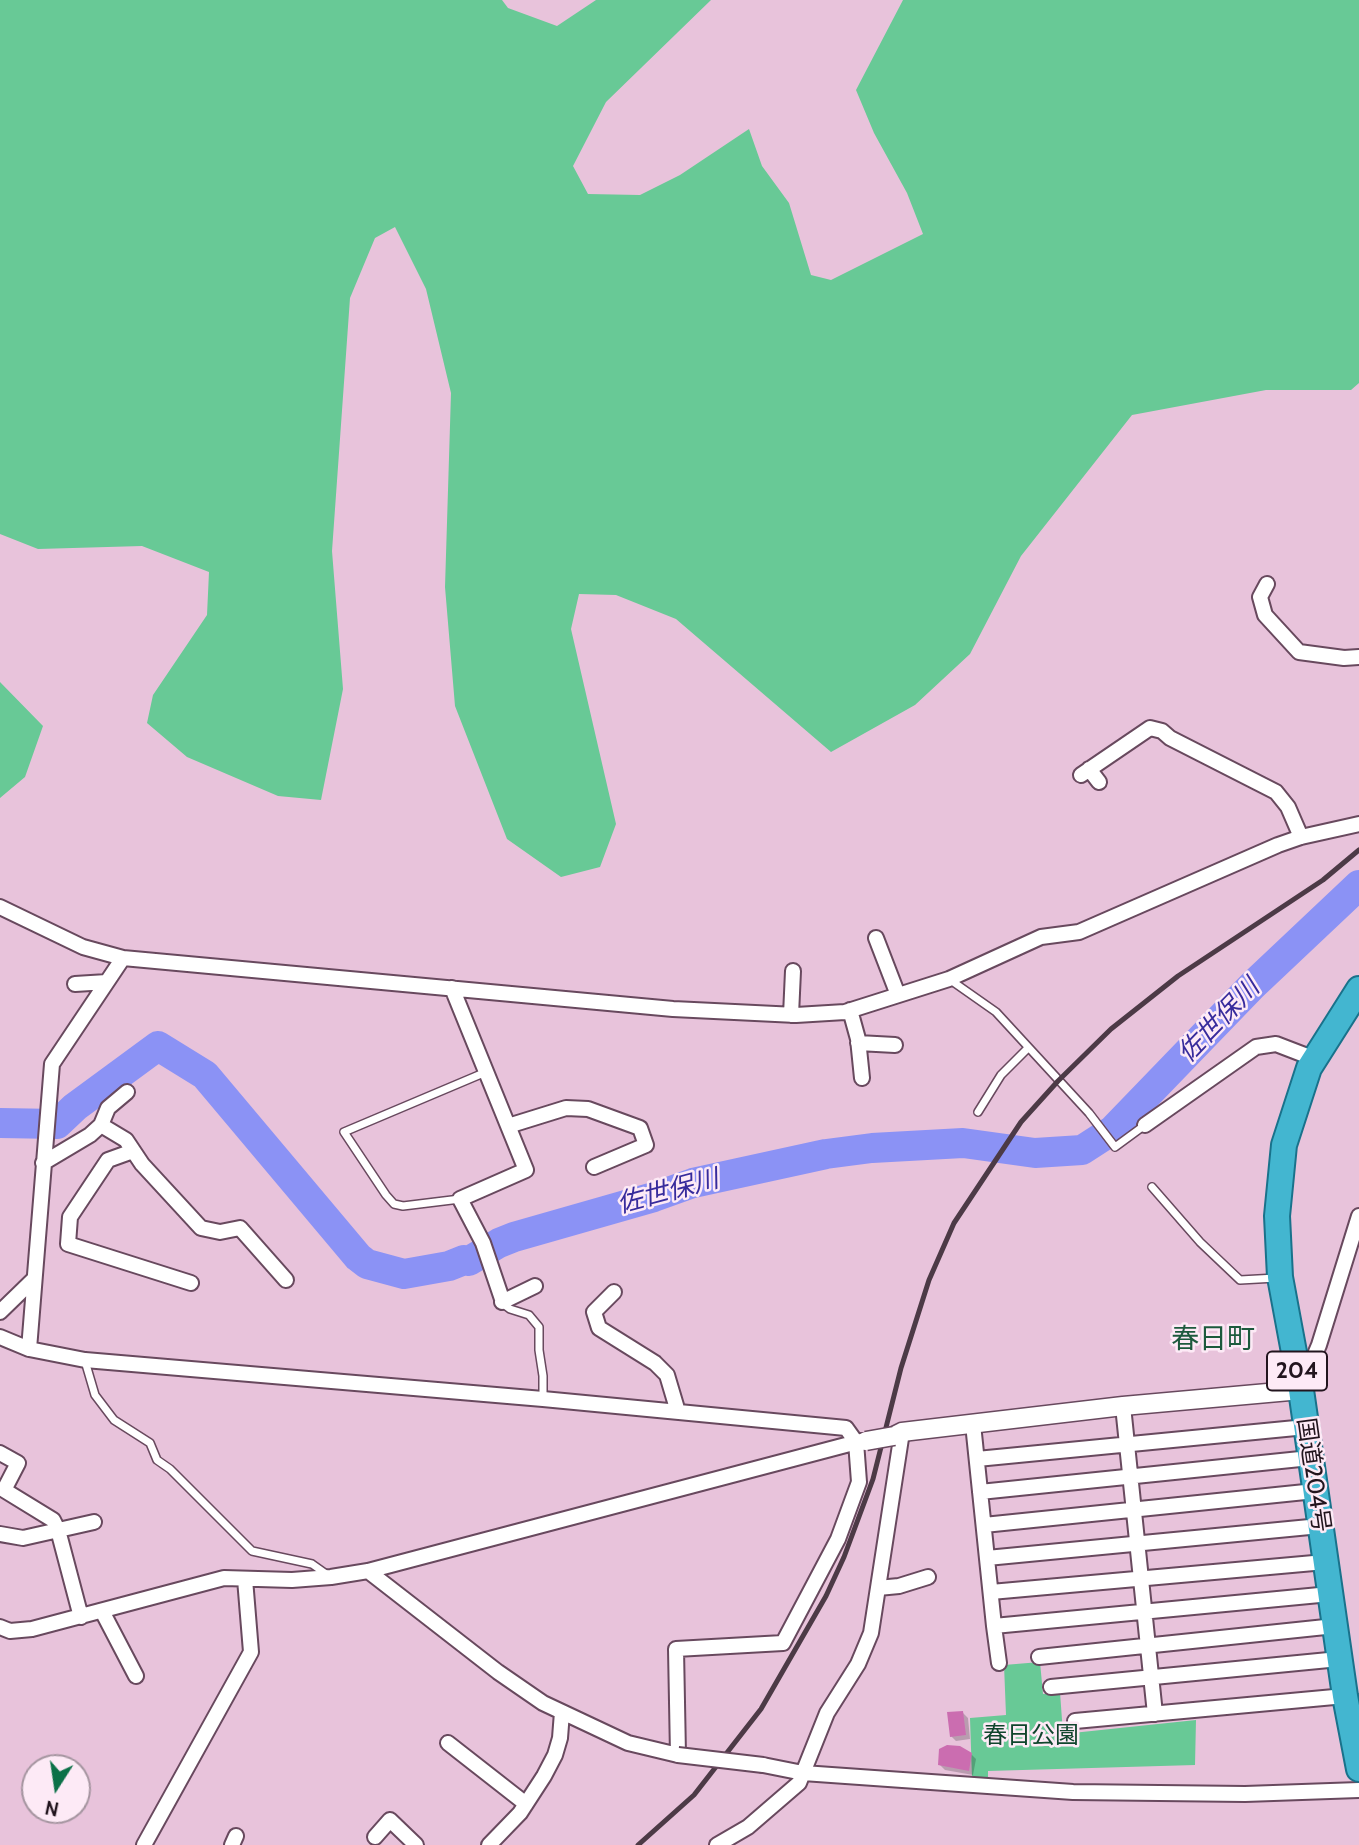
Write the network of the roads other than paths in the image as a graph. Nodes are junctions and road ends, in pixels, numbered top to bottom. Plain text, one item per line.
1 (1268, 584) dead end
2 (1359, 657) edge
3 (1098, 782) dead end
4 (1359, 824) edge
5 (1301, 837) junction
6 (0, 906) edge
7 (874, 945) dead end
8 (123, 958) junction
9 (793, 971) dead end
10 (949, 979) junction
11 (107, 982) junction
12 (75, 984) dead end
13 (452, 988) junction
14 (1359, 989) edge
15 (898, 995) junction
16 (850, 1010) junction
17 (791, 1015) junction
18 (858, 1042) junction
19 (895, 1045) dead end
20 (1028, 1048) junction
21 (1315, 1059) junction
22 (486, 1072) junction
23 (862, 1078) dead end
24 (127, 1093) dead end
25 (978, 1112) dead end
26 (102, 1125) junction
27 (1145, 1125) joint
28 (508, 1126) junction
29 (133, 1150) junction
30 (43, 1163) junction
31 (594, 1167) dead end
32 (1152, 1187) dead end
33 (460, 1199) junction
34 (1359, 1216) edge
35 (1280, 1277) junction
36 (34, 1279) junction
37 (286, 1280) dead end
38 (191, 1283) dead end
39 (535, 1286) dead end
40 (614, 1292) dead end
41 (502, 1300) junction
42 (0, 1312) edge
43 (0, 1337) edge
44 (29, 1349) junction
45 (85, 1360) junction
46 (1300, 1390) junction
47 (543, 1399) junction
48 (1123, 1406) junction
49 (678, 1412) junction
50 (973, 1424) junction
51 (1306, 1427) junction
52 (898, 1434) junction
53 (861, 1441) junction
54 (1127, 1445) junction
55 (0, 1453) edge
56 (1310, 1458) junction
57 (977, 1459) junction
58 (1130, 1478) junction
59 (1315, 1491) junction
60 (980, 1492) junction
61 (1134, 1510) junction
62 (94, 1522) dead end
63 (984, 1525) junction
64 (1320, 1525) junction
65 (58, 1530) junction
66 (0, 1534) edge
67 (1137, 1544) junction
68 (987, 1558) junction
69 (1325, 1562) junction
70 (368, 1571) junction
71 (331, 1577) junction
72 (928, 1577) dead end
73 (245, 1579) junction
74 (1141, 1579) junction
75 (878, 1588) junction
76 (991, 1592) junction
77 (1330, 1594) junction
78 (102, 1611) junction
79 (1144, 1612) junction
80 (81, 1617) junction
81 (994, 1626) junction
82 (1335, 1626) junction
83 (0, 1627) edge
84 (1148, 1646) junction
85 (1039, 1657) dead end
86 (1339, 1658) junction
87 (999, 1663) dead end
88 (135, 1676) dead end
89 (1151, 1676) junction
90 (1051, 1688) dead end
91 (1345, 1696) junction
92 (562, 1712) junction
93 (1155, 1714) junction
94 (1075, 1721) dead end
95 (448, 1743) dead end
96 (678, 1755) junction
97 (1359, 1769) edge
98 (803, 1773) junction
99 (1359, 1790) edge
100 (526, 1804) junction
101 (375, 1837) dead end
102 (144, 1845) edge
103 (415, 1845) edge
104 (489, 1845) edge
105 (717, 1845) edge

1 - 2 street
3 - 5 street
4 - 5 street
5 - 10 street
6 - 8 street
7 - 15 street
8 - 11 street
8 - 13 street
9 - 17 street
10 - 15 street
10 - 20 lane
11 - 12 street
11 - 30 street
13 - 17 street
13 - 22 street
14 - 21 highway, 国道204号 / 204
15 - 16 street
16 - 17 street
16 - 18 street
18 - 19 street
18 - 23 street
20 - 25 lane
20 - 27 lane
21 - 27 street
21 - 35 highway, 国道204号 / 204
22 - 28 street
22 - 33 lane
24 - 26 street
26 - 29 street
26 - 30 street
28 - 31 street
28 - 33 street
29 - 37 street
29 - 38 street
30 - 36 street
32 - 35 lane
33 - 41 street
34 - 46 street
35 - 46 highway, 国道204号 / 204
36 - 42 street
36 - 44 street
39 - 41 street
40 - 49 street
41 - 47 lane
43 - 44 street
44 - 45 street
45 - 47 street
45 - 71 lane
46 - 48 street
46 - 51 highway, 国道204号 / 204
47 - 49 street
48 - 50 street
48 - 54 street
49 - 53 street
50 - 52 street
50 - 57 street
51 - 54 street
51 - 56 highway, 国道204号 / 204
52 - 53 street, bridge
52 - 75 street
53 - 70 street
53 - 96 street
54 - 57 street
54 - 58 street
55 - 65 street
56 - 58 street
56 - 59 highway, 国道204号 / 204
57 - 60 street
58 - 60 street
58 - 61 street
59 - 61 street
59 - 64 highway, 国道204号 / 204
60 - 63 street
61 - 63 street
61 - 67 street
62 - 65 street
63 - 68 street
64 - 67 street
64 - 69 highway, 国道204号 / 204
65 - 66 street
65 - 80 street
67 - 68 street
67 - 74 street
68 - 76 street
69 - 74 street
69 - 77 highway, 国道204号 / 204
70 - 71 street
70 - 92 street
71 - 73 street
72 - 75 street
73 - 78 street
73 - 102 street
74 - 76 street
74 - 79 street
75 - 98 street
76 - 81 street
77 - 79 street
77 - 82 highway, 国道204号 / 204
78 - 80 street
78 - 88 street
79 - 81 street
79 - 84 street
80 - 83 street
81 - 87 street
82 - 84 street
82 - 86 highway, 国道204号 / 204
84 - 85 street
84 - 89 street
86 - 89 street
86 - 91 highway, 国道204号 / 204
89 - 90 street
89 - 93 street
91 - 93 street
91 - 97 highway, 国道204号 / 204
92 - 96 street
92 - 100 street
93 - 94 street
95 - 100 street
96 - 98 street, bridge
98 - 99 street
98 - 105 street
100 - 104 street
101 - 103 street

